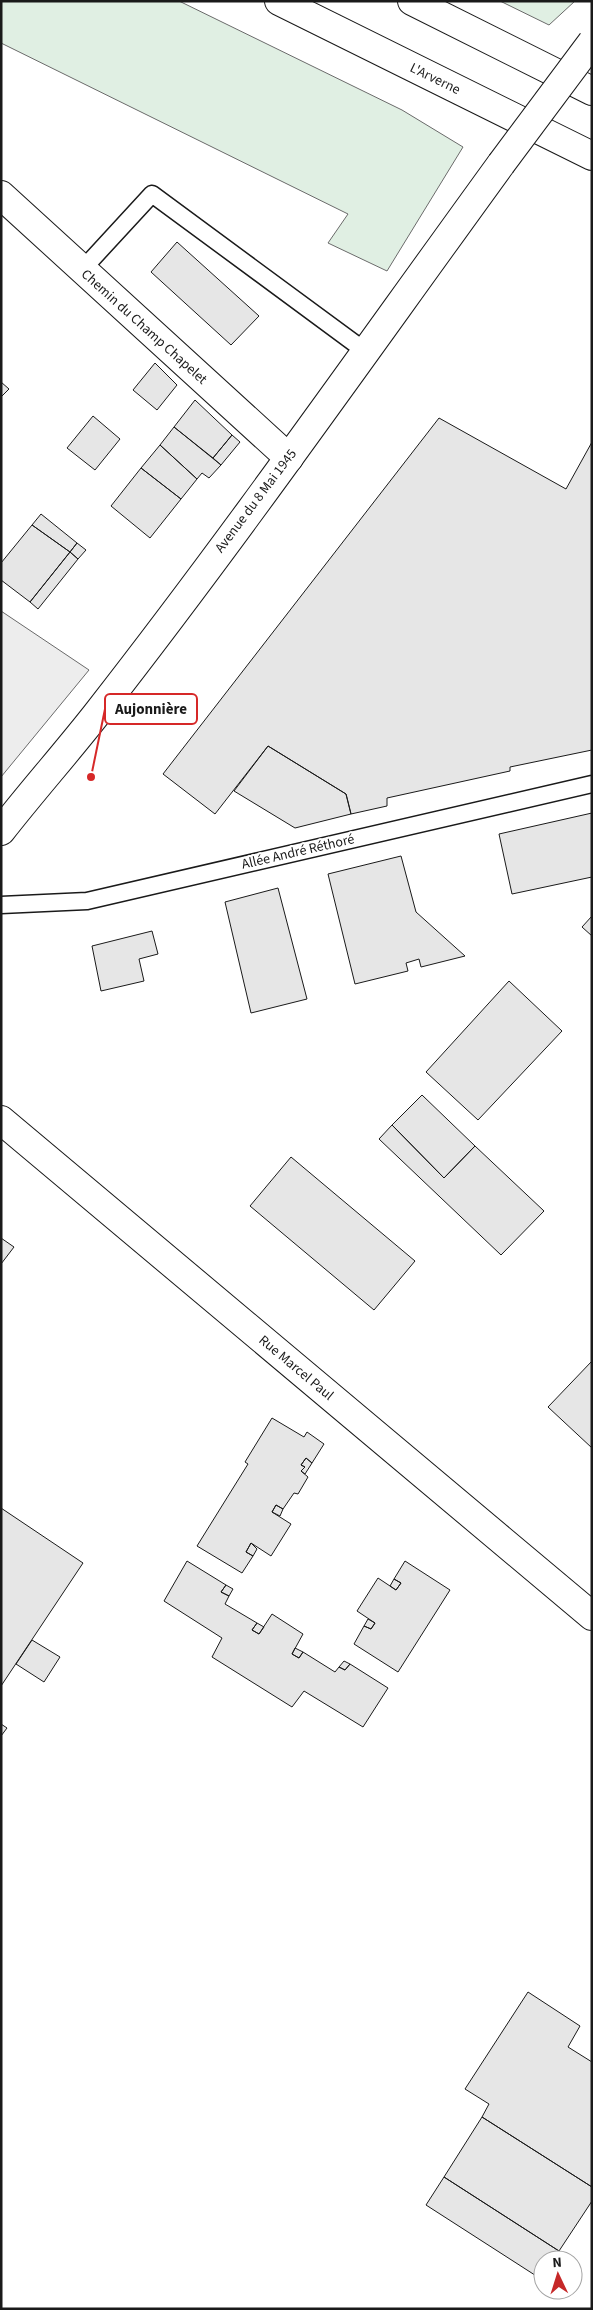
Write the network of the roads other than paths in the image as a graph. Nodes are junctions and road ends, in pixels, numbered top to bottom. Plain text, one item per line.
1 (279, 1) edge
2 (412, 1) edge
3 (592, 42) edge
4 (592, 91) edge
5 (592, 156) edge
6 (1, 194) edge
7 (82, 270) junction
8 (366, 351) junction
9 (289, 458) junction
10 (592, 784) edge
11 (1, 832) edge
12 (1, 905) edge
13 (1, 1120) edge
14 (592, 1616) edge

1 - 5 main road, L'Arverne
2 - 4 main road
3 - 8 main road, Avenue du 8 Mai 1945, bridge
6 - 7 main road, Chemin du Champ Chapelet
7 - 8 lane
7 - 9 main road, Chemin du Champ Chapelet
8 - 9 main road, Avenue du 8 Mai 1945
9 - 11 main road, Avenue du 8 Mai 1945
10 - 12 lane, Allée André Réthoré
13 - 14 main road, Rue Marcel Paul

